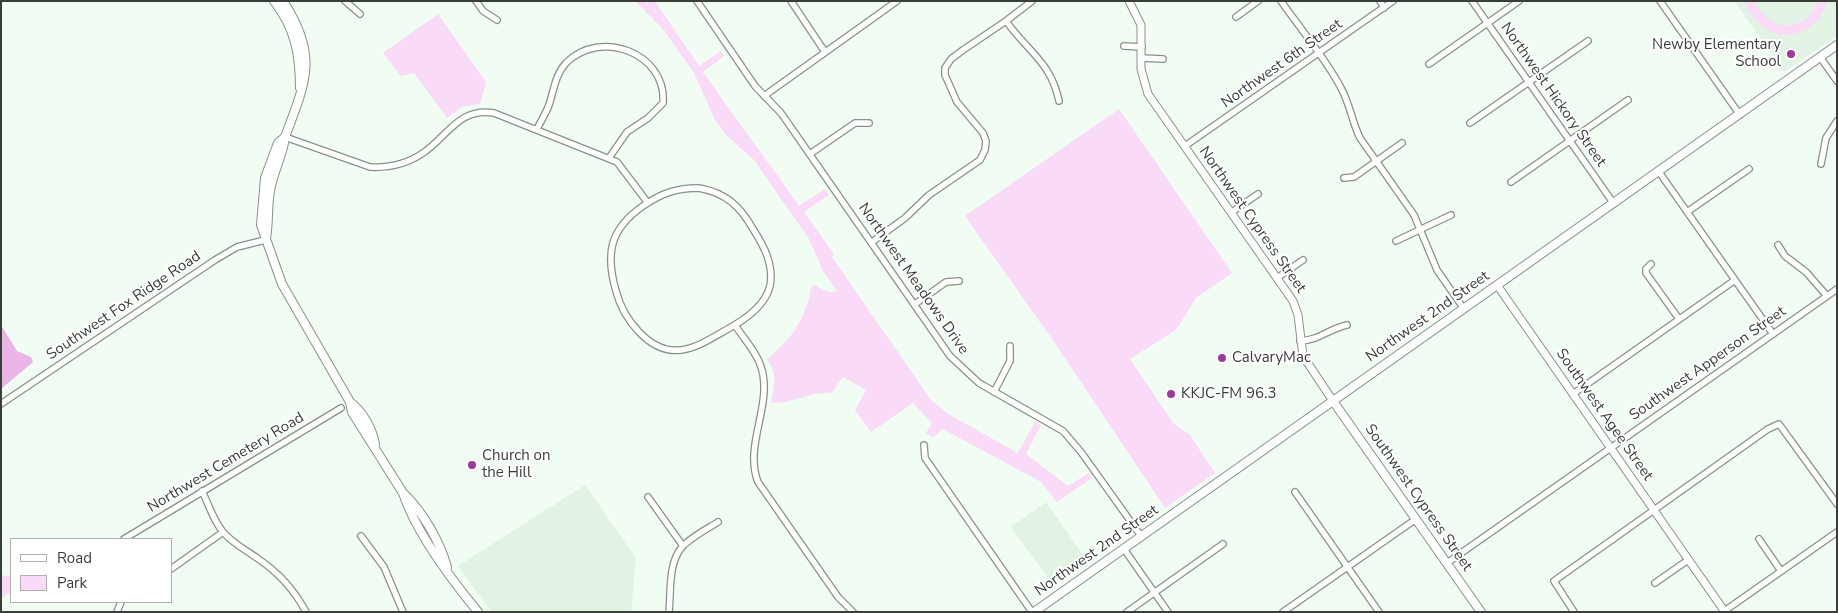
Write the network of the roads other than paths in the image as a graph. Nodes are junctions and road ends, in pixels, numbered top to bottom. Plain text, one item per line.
1 (274, 1) edge
2 (283, 1) edge
3 (345, 1) edge
4 (476, 1) edge
5 (697, 1) edge
6 (791, 1) edge
7 (897, 1) edge
8 (1032, 1) edge
9 (1129, 1) edge
10 (1258, 1) edge
11 (1281, 1) edge
12 (1380, 1) edge
13 (1393, 1) edge
14 (1472, 1) edge
15 (1520, 1) edge
16 (1660, 1) edge
17 (1384, 8) junction
18 (360, 14) dead end
19 (1236, 17) dead end
20 (497, 20) dead end
21 (1006, 21) junction
22 (1488, 24) junction
23 (1588, 40) dead end
24 (1837, 45) edge
25 (1124, 46) dead end
26 (1142, 47) junction
27 (825, 52) junction
28 (1318, 54) junction
29 (1820, 57) junction
30 (1141, 58) junction
31 (1163, 59) dead end
32 (1430, 64) dead end
33 (1837, 81) edge
34 (1529, 82) junction
35 (764, 96) junction
36 (300, 97) junction
37 (1628, 100) dead end
38 (1059, 101) dead end
39 (1740, 115) junction
40 (1837, 121) edge
41 (869, 122) dead end
42 (1470, 123) dead end
43 (537, 129) junction
44 (285, 137) junction
45 (1570, 141) junction
46 (1402, 143) dead end
47 (1185, 146) junction
48 (810, 154) junction
49 (609, 158) junction
50 (1376, 162) junction
51 (1821, 164) dead end
52 (1749, 169) dead end
53 (1658, 172) junction
54 (1344, 178) dead end
55 (1511, 182) dead end
56 (1258, 194) dead end
57 (648, 203) junction
58 (1614, 204) junction
59 (1232, 212) junction
60 (1687, 212) junction
61 (1451, 215) dead end
62 (1421, 229) junction
63 (266, 240) junction
64 (1396, 241) dead end
65 (872, 242) junction
66 (1778, 245) dead end
67 (1303, 260) dead end
68 (1651, 264) dead end
69 (1277, 278) junction
70 (1735, 280) junction
71 (959, 281) dead end
72 (1497, 285) junction
73 (1837, 289) edge
74 (1827, 296) junction
75 (915, 304) junction
76 (1464, 309) junction
77 (1679, 319) junction
78 (735, 325) junction
79 (1347, 325) dead end
80 (1773, 334) junction
81 (1300, 341) junction
82 (1010, 346) dead end
83 (994, 392) junction
84 (1572, 394) junction
85 (1333, 401) junction
86 (1, 404) edge
87 (341, 408) dead end
88 (924, 444) dead end
89 (1610, 448) junction
90 (202, 491) junction
91 (1296, 492) dead end
92 (648, 497) dead end
93 (1837, 504) edge
94 (1654, 510) junction
95 (1416, 519) junction
96 (718, 522) dead end
97 (223, 532) junction
98 (1837, 532) edge
99 (361, 536) dead end
100 (1141, 536) junction
101 (126, 538) edge
102 (1758, 539) dead end
103 (1223, 544) dead end
104 (683, 546) junction
105 (1124, 548) junction
106 (1688, 560) junction
107 (1447, 563) junction
108 (1347, 566) junction
109 (172, 568) edge
110 (1781, 571) junction
111 (1655, 583) dead end
112 (1154, 592) junction
113 (304, 611) edge
114 (475, 611) edge
115 (403, 612) edge
116 (669, 612) edge
117 (854, 612) edge
118 (1033, 612) edge
119 (1127, 612) edge
120 (1168, 612) edge
121 (1282, 612) edge
122 (1379, 612) edge
123 (1481, 612) edge
124 (1574, 612) edge
125 (1724, 612) edge

1 - 36 main road
2 - 36 main road
3 - 18 street
4 - 20 street
5 - 35 street, Northwest Meadows Drive
6 - 27 street
7 - 27 street
8 - 21 street
9 - 26 street, Northwest Cypress Street
10 - 19 street
11 - 28 street
12 - 17 street
13 - 17 street, Northwest 6th Street
14 - 22 street, Northwest Hickory Street
15 - 22 street
16 - 39 street
17 - 28 street, Northwest 6th Street
21 - 38 street
21 - 65 street
22 - 32 street
22 - 34 street, Northwest Hickory Street
23 - 34 street
24 - 29 main road, Northwest 2nd Street
25 - 26 street
26 - 30 street, Northwest Cypress Street
27 - 35 street
28 - 47 street, Northwest 6th Street
28 - 50 street
29 - 33 street
29 - 39 main road, Northwest 2nd Street
30 - 31 street
30 - 47 street, Northwest Cypress Street
34 - 42 street
34 - 45 street, Northwest Hickory Street
35 - 48 street, Northwest Meadows Drive
36 - 44 main road
37 - 45 street
39 - 53 main road, Northwest 2nd Street
40 - 51 street
41 - 48 street
43 - 44 street
43 - 49 street
43 - 49 street
44 - 63 main road
45 - 55 street
45 - 58 street, Northwest Hickory Street
46 - 50 street
47 - 59 street, Northwest Cypress Street
48 - 65 street, Northwest Meadows Drive
49 - 57 street
50 - 54 street
50 - 62 street
52 - 60 street
53 - 58 main road, Northwest 2nd Street
53 - 60 street
56 - 59 street
57 - 78 street
57 - 78 street
58 - 72 main road, Northwest 2nd Street
59 - 69 street, Northwest Cypress Street
60 - 70 street
61 - 62 street
62 - 64 street
62 - 76 street
63 - 86 street, Southwest Fox Ridge Road
63 - 114 main road
65 - 75 street, Northwest Meadows Drive
66 - 74 street
67 - 69 street
68 - 77 street
69 - 81 street, Northwest Cypress Street
70 - 77 street
70 - 80 street
71 - 75 street
72 - 76 main road, Northwest 2nd Street
72 - 84 street, Southwest Agee Street
73 - 74 street, Southwest Apperson Street
74 - 80 street, Southwest Apperson Street
75 - 83 street, Northwest Meadows Drive
76 - 85 main road, Northwest 2nd Street
77 - 84 street
78 - 117 street
79 - 81 street
80 - 89 street, Southwest Apperson Street
81 - 85 street, Northwest Cypress Street
82 - 83 street
83 - 100 street, Northwest Meadows Drive
84 - 89 street, Southwest Agee Street
85 - 95 main road, Southwest Cypress Street
85 - 100 main road, Northwest 2nd Street
87 - 90 street, Northwest Cemetery Road
88 - 118 street
89 - 94 street, Southwest Agee Street
89 - 107 street, Southwest Apperson Street
90 - 97 street
90 - 101 street, Northwest Cemetery Road
91 - 108 street
92 - 104 street
93 - 94 street
94 - 106 street, Southwest Agee Street
94 - 124 street
95 - 107 main road, Southwest Cypress Street
95 - 108 street
96 - 104 street
97 - 109 street
97 - 113 street
98 - 110 street
99 - 115 street
100 - 105 main road, Northwest 2nd Street
102 - 110 street
103 - 112 street
104 - 116 street
105 - 112 street
105 - 118 main road, Northwest 2nd Street
106 - 111 street
106 - 125 street, Southwest Agee Street
107 - 123 main road, Southwest Cypress Street
108 - 121 street
108 - 122 street
110 - 125 street
112 - 119 street
112 - 120 street

